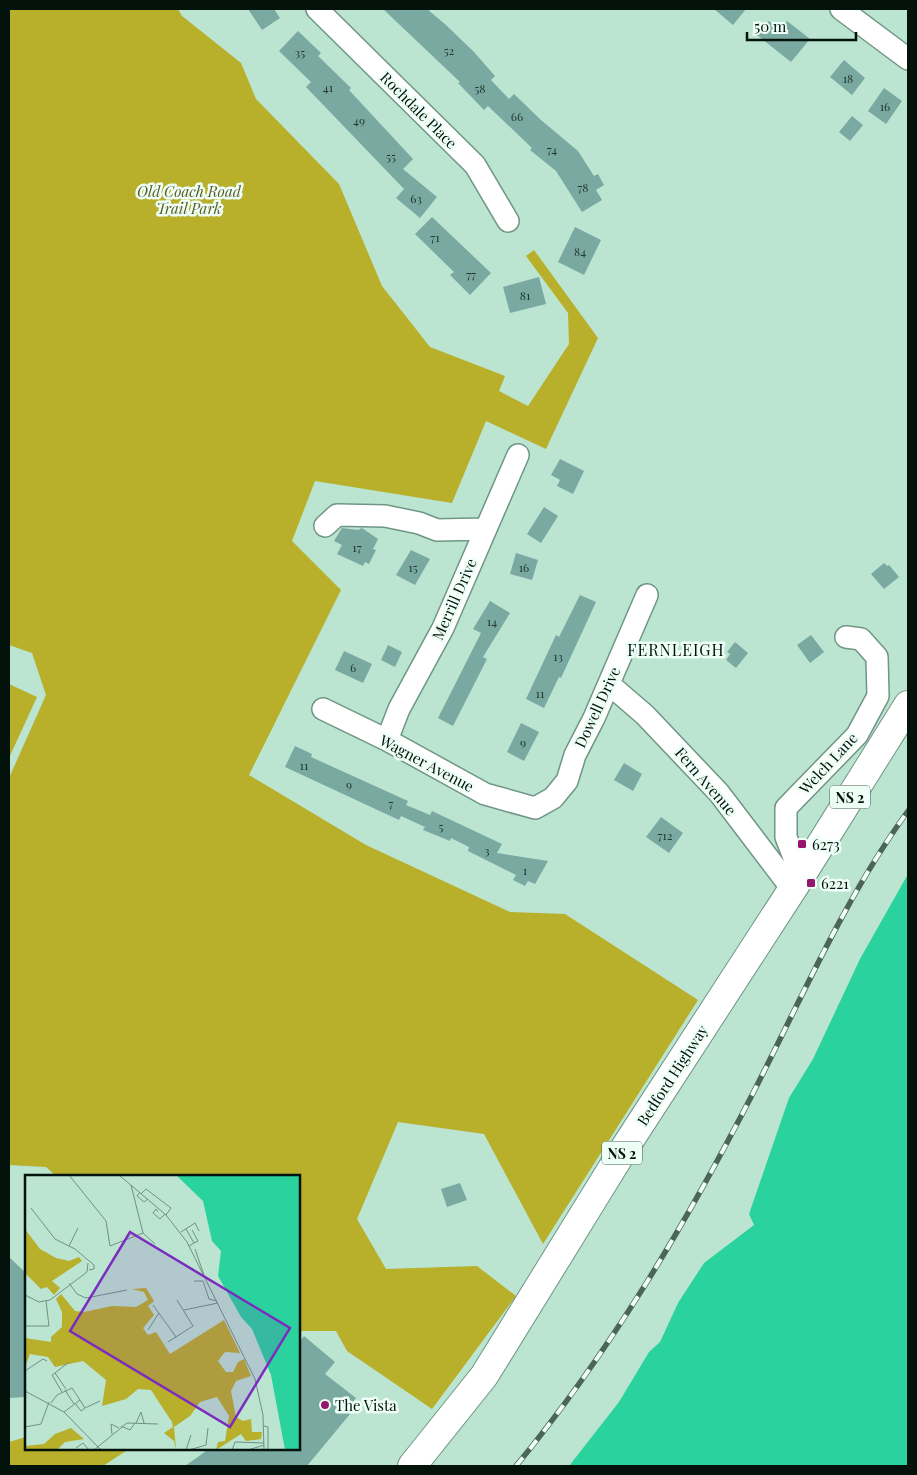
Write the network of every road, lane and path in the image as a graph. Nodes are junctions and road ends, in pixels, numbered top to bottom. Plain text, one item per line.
1 (317, 9) edge
2 (841, 9) edge
3 (908, 59) edge
4 (508, 221) dead end
5 (518, 455) dead end
6 (324, 526) dead end
7 (485, 530) junction
8 (647, 595) dead end
9 (846, 637) dead end
10 (609, 684) junction
11 (908, 705) edge
12 (322, 709) dead end
13 (387, 740) junction
14 (535, 808) joint
15 (797, 882) junction
16 (412, 1466) edge

1 - 4 street, Rochdale Place
2 - 3 street
5 - 7 street, Merrill Drive
6 - 7 street
7 - 13 street, Merrill Drive
8 - 10 street, Dowell Drive
9 - 15 street, Welch Lane
10 - 14 street, Dowell Drive
10 - 15 street, Fern Avenue
11 - 15 main road, Bedford Highway / NS 2
12 - 13 street, Wagner Avenue
13 - 14 street, Wagner Avenue
15 - 16 main road, Bedford Highway / NS 2

